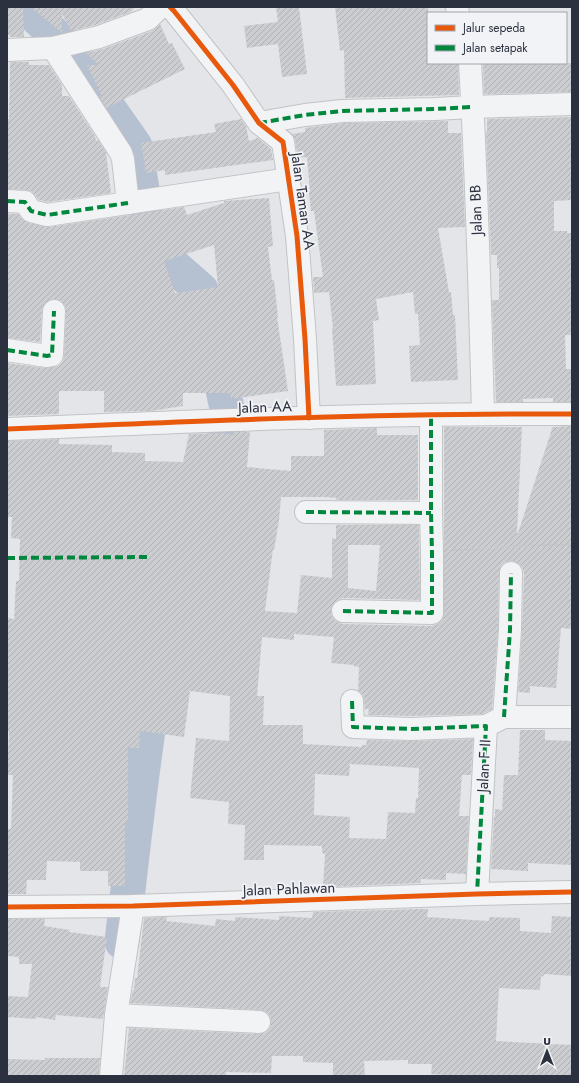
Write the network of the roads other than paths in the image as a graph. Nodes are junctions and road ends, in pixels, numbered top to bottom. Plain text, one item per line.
1 (160, 7) edge
2 (170, 7) edge
3 (53, 48) junction
4 (7, 50) edge
5 (470, 64) edge
6 (572, 104) edge
7 (472, 107) junction
8 (259, 123) junction
9 (288, 179) junction
10 (7, 201) edge
11 (128, 203) junction
12 (54, 311) dead end
13 (7, 350) edge
14 (483, 414) junction
15 (572, 414) edge
16 (431, 415) junction
17 (309, 418) junction
18 (7, 429) edge
19 (306, 512) dead end
20 (430, 513) junction
21 (511, 573) dead end
22 (343, 611) dead end
23 (352, 701) dead end
24 (572, 717) edge
25 (495, 721) junction
26 (572, 892) edge
27 (477, 894) junction
28 (125, 906) junction
29 (7, 907) edge
30 (116, 1015) junction
31 (259, 1022) dead end
32 (111, 1076) edge

1 - 3 street
2 - 8 street, Jalan Taman AA
3 - 4 street
3 - 11 street
5 - 7 street, Jalan BB
6 - 7 street
7 - 8 street
7 - 14 street, Jalan BB
8 - 9 street, Jalan Taman AA
9 - 11 street
9 - 17 street, Jalan Taman AA
10 - 11 street
12 - 13 street
14 - 15 street, Jalan AA
14 - 16 street, Jalan AA
16 - 17 street, Jalan AA
16 - 20 street
17 - 18 street, Jalan AA
19 - 20 street
20 - 22 street
21 - 25 street, Jalan F II
23 - 25 street
24 - 25 street
25 - 27 street, Jalan F II
26 - 27 street, Jalan Pahlawan
27 - 28 street, Jalan Pahlawan
28 - 29 street, Jalan Pahlawan
28 - 30 street
30 - 31 street
30 - 32 street

